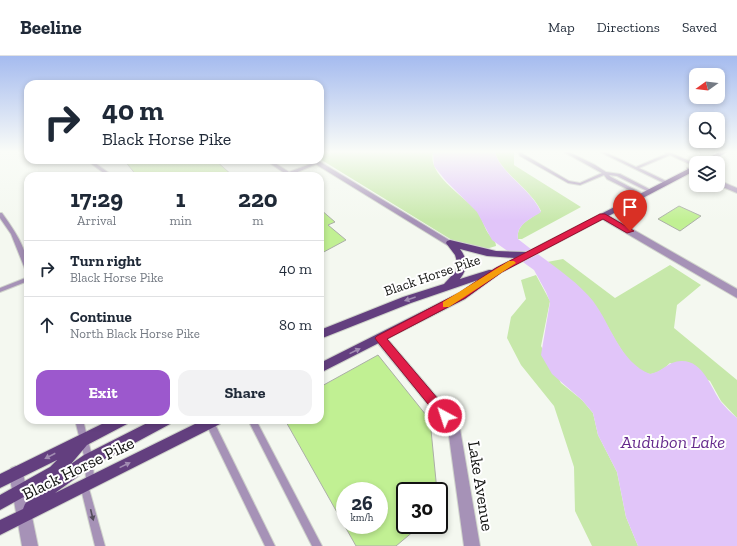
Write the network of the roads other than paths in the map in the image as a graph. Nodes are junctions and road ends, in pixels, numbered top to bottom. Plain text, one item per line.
1 (337, 175) edge
2 (556, 175) edge
3 (602, 175) edge
4 (606, 175) edge
5 (617, 175) edge
6 (650, 175) edge
7 (683, 175) edge
8 (666, 183) junction
9 (725, 185) edge
10 (651, 191) junction
11 (737, 191) edge
12 (643, 195) junction
13 (0, 214) edge
14 (603, 216) junction
15 (450, 242) junction
16 (24, 259) edge
17 (511, 259) junction
18 (499, 270) junction
19 (24, 281) edge
20 (447, 287) junction
21 (0, 290) edge
22 (737, 294) edge
23 (324, 334) edge
24 (380, 338) junction
25 (324, 366) edge
26 (80, 424) edge
27 (114, 424) edge
28 (158, 424) edge
29 (207, 424) edge
30 (214, 424) edge
31 (254, 424) edge
32 (85, 438) junction
33 (89, 460) junction
34 (16, 473) junction
35 (0, 481) edge
36 (87, 483) junction
37 (20, 493) junction
38 (0, 503) edge
39 (24, 515) junction
40 (0, 528) edge
41 (470, 545) edge
42 (30, 546) edge
43 (100, 546) edge
44 (270, 546) edge
45 (317, 546) edge

1 - 15 street
2 - 3 lane
4 - 12 lane
5 - 10 lane
6 - 8 lane
7 - 8 main road
8 - 10 main road
9 - 11 street
10 - 12 main road
12 - 14 main road
13 - 16 lane
14 - 17 main road
14 - 22 street
15 - 17 main road
15 - 20 main road
17 - 18 main road
18 - 20 main road, Black Horse Pike
18 - 24 main road, Black Horse Pike
19 - 21 lane
20 -> 23 main road, Black Horse Pike
25 -> 24 main road, Black Horse Pike
24 - 41 street, Lake Avenue
26 - 32 lane
27 - 32 main road, Black Horse Pike
28 - 33 main road
36 -> 29 main road, Black Horse Pike
30 - 44 lane
31 - 45 lane
32 - 33 lane
32 -> 34 main road, Black Horse Pike
32 - 37 main road
33 - 36 lane
33 - 39 main road
34 - 35 main road, Black Horse Pike
34 - 37 street
36 - 39 main road, Black Horse Pike
36 -> 43 lane
37 - 38 main road
37 - 39 street
39 - 40 main road, Black Horse Pike
39 - 42 street

